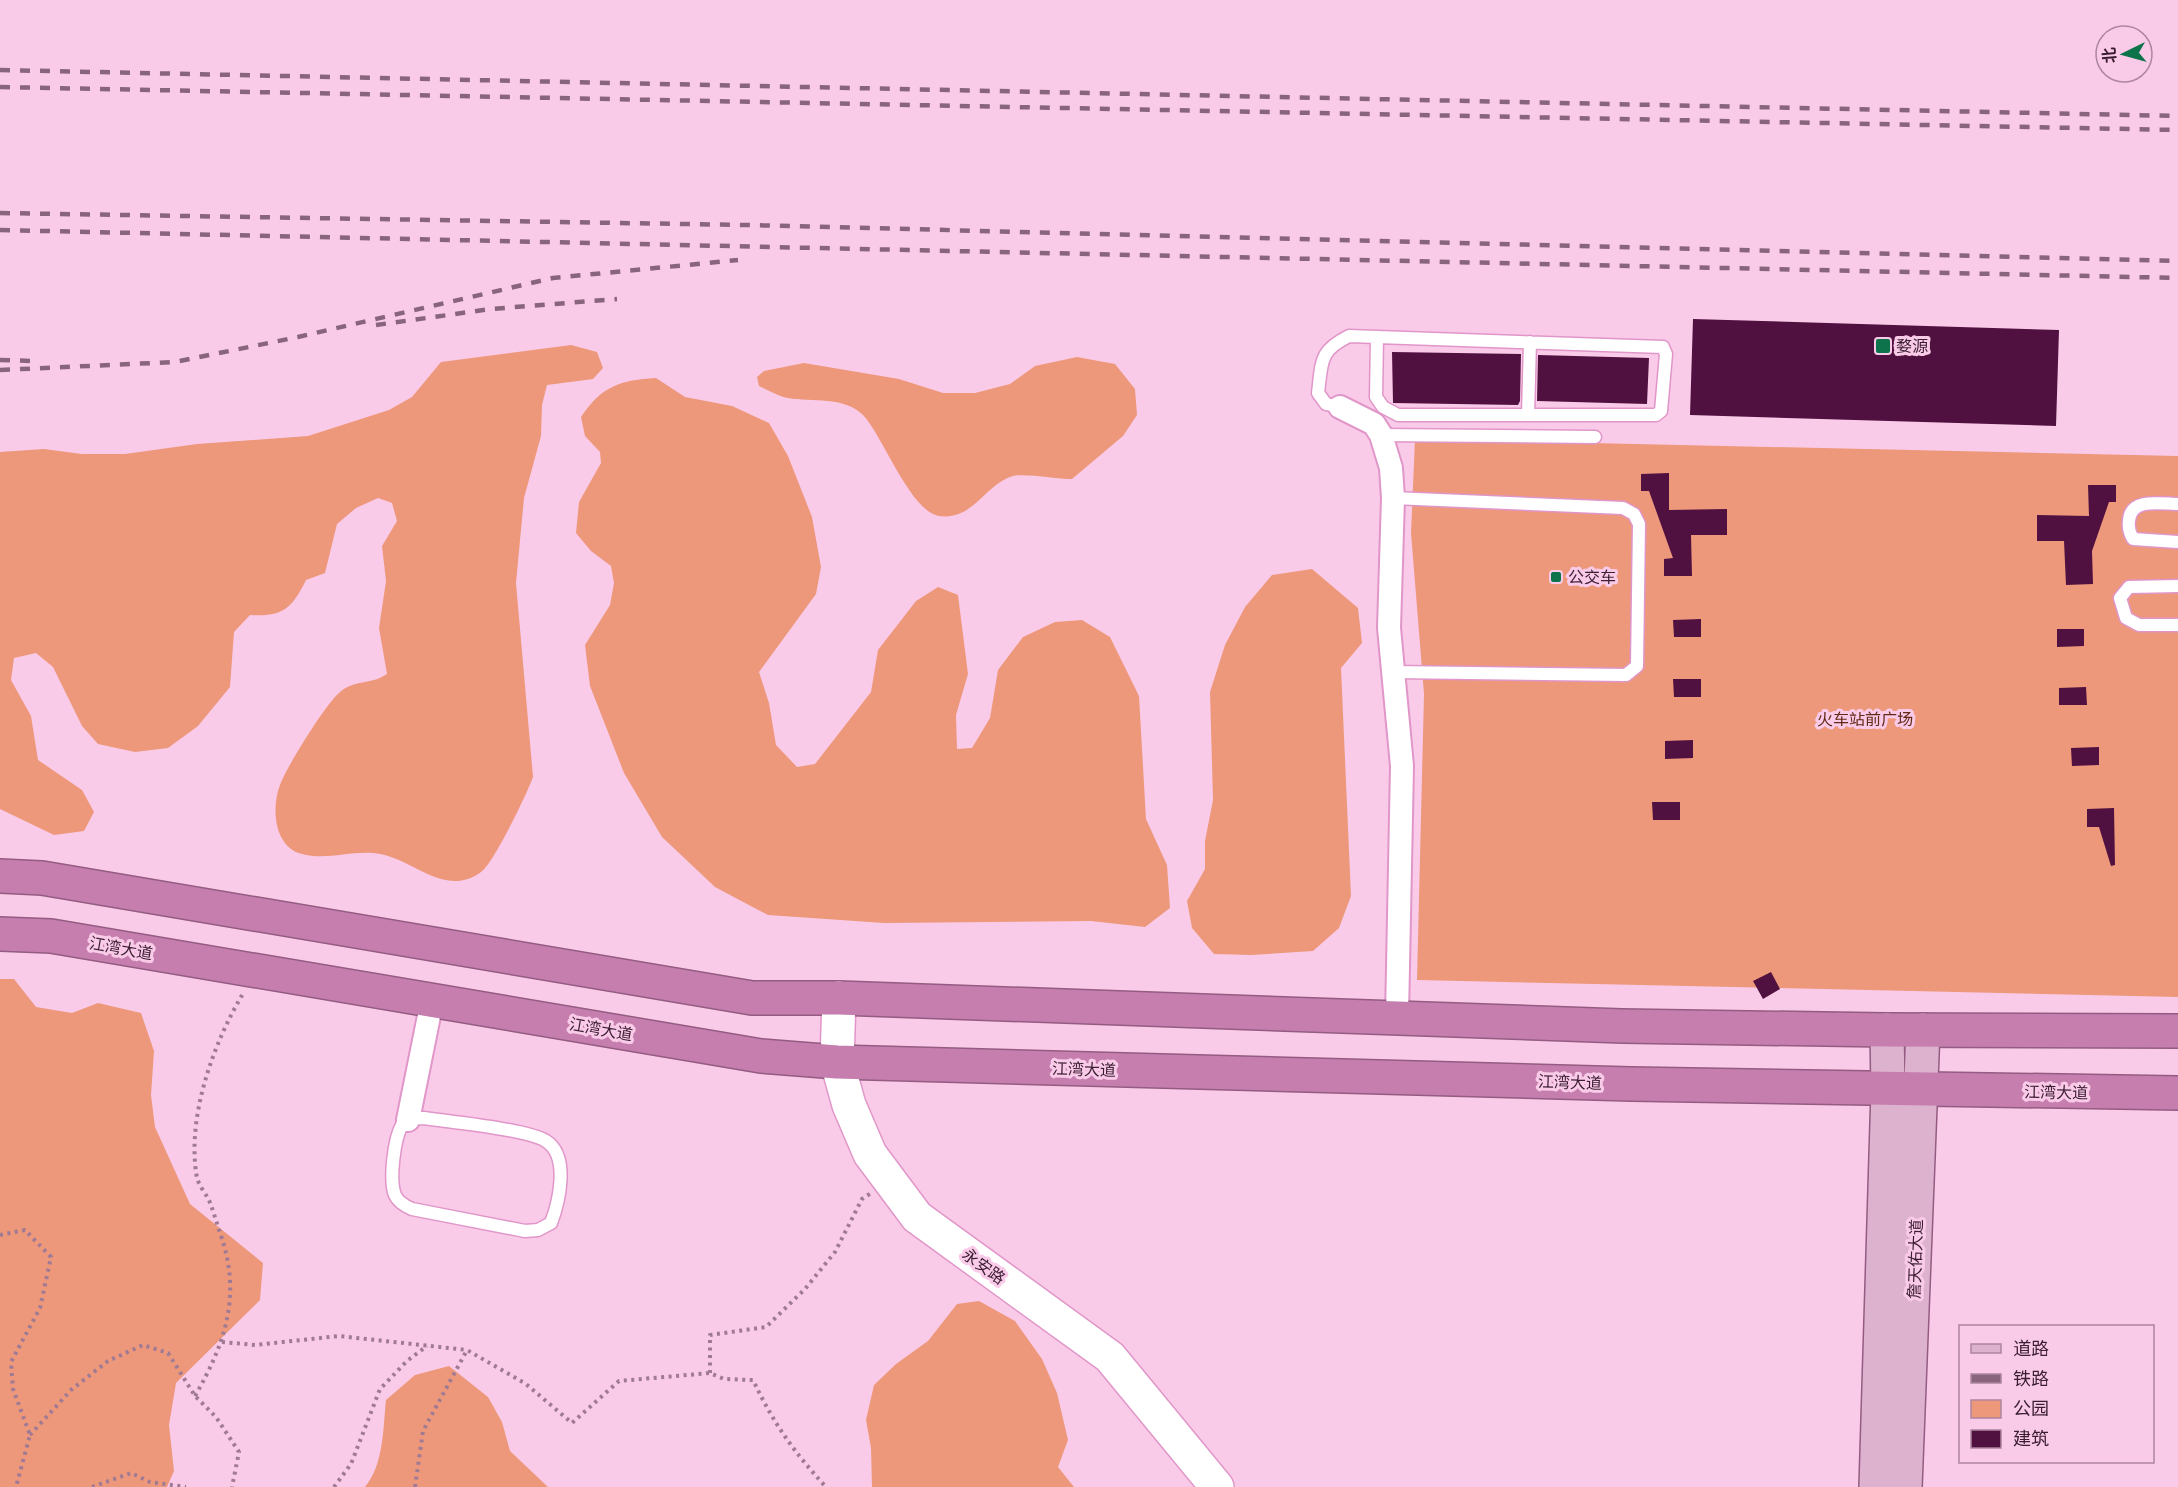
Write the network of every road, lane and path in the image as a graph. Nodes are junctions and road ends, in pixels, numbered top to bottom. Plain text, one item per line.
1 (1377, 337) junction
2 (1530, 342) junction
3 (1340, 407) joint
4 (1528, 415) junction
5 (1381, 435) junction
6 (1595, 437) dead end
7 (1393, 498) junction
8 (2178, 504) edge
9 (2178, 542) edge
10 (2178, 586) edge
11 (2178, 625) edge
12 (1393, 672) junction
13 (0, 876) edge
14 (0, 934) edge
15 (257, 971) junction
16 (838, 998) junction
17 (432, 1001) junction
18 (1397, 1016) junction
19 (1887, 1030) junction
20 (1923, 1030) junction
21 (2178, 1031) edge
22 (837, 1062) junction
23 (1888, 1090) junction
24 (1922, 1090) junction
25 (2178, 1093) edge
26 (408, 1120) junction
27 (890, 1180) junction
28 (0, 1235) edge
29 (222, 1342) junction
30 (428, 1345) junction
31 (467, 1350) junction
32 (710, 1373) junction
33 (195, 1396) junction
34 (30, 1435) junction
35 (16, 1487) edge
36 (92, 1487) edge
37 (186, 1487) edge
38 (232, 1487) edge
39 (334, 1487) edge
40 (415, 1487) edge
41 (826, 1487) edge
42 (1216, 1487) edge
43 (1876, 1487) edge
44 (1905, 1487) edge

1 - 2 lane
1 - 3 lane
1 - 4 lane
2 - 4 lane
2 - 4 lane
3 - 5 street
5 - 6 lane
5 - 7 street
7 - 12 street
7 - 12 lane
8 - 9 lane
10 - 11 lane
12 - 18 street
13 - 16 highway
14 - 15 highway, 江湾大道
15 - 17 highway, 江湾大道
15 - 29 path
16 - 18 highway
16 - 22 street, 永安路
17 - 22 highway, 江湾大道
17 - 26 street
18 - 19 highway
19 - 20 highway
19 - 23 main road, 詹天佑大道
20 - 21 highway
20 - 24 main road, 詹天佑大道
22 - 23 highway, 江湾大道
22 - 27 street, 永安路
23 - 24 highway, 江湾大道
23 - 43 main road, 詹天佑大道
24 - 25 highway, 江湾大道
24 - 44 main road, 詹天佑大道
26 - 26 lane
27 - 32 path
27 - 42 street, 永安路
28 - 34 path
29 - 30 path
29 - 33 path
30 - 31 path
30 - 39 path
31 - 32 path
31 - 40 path
32 - 41 path
33 - 34 path
33 - 38 path
34 - 35 path
36 - 37 path

